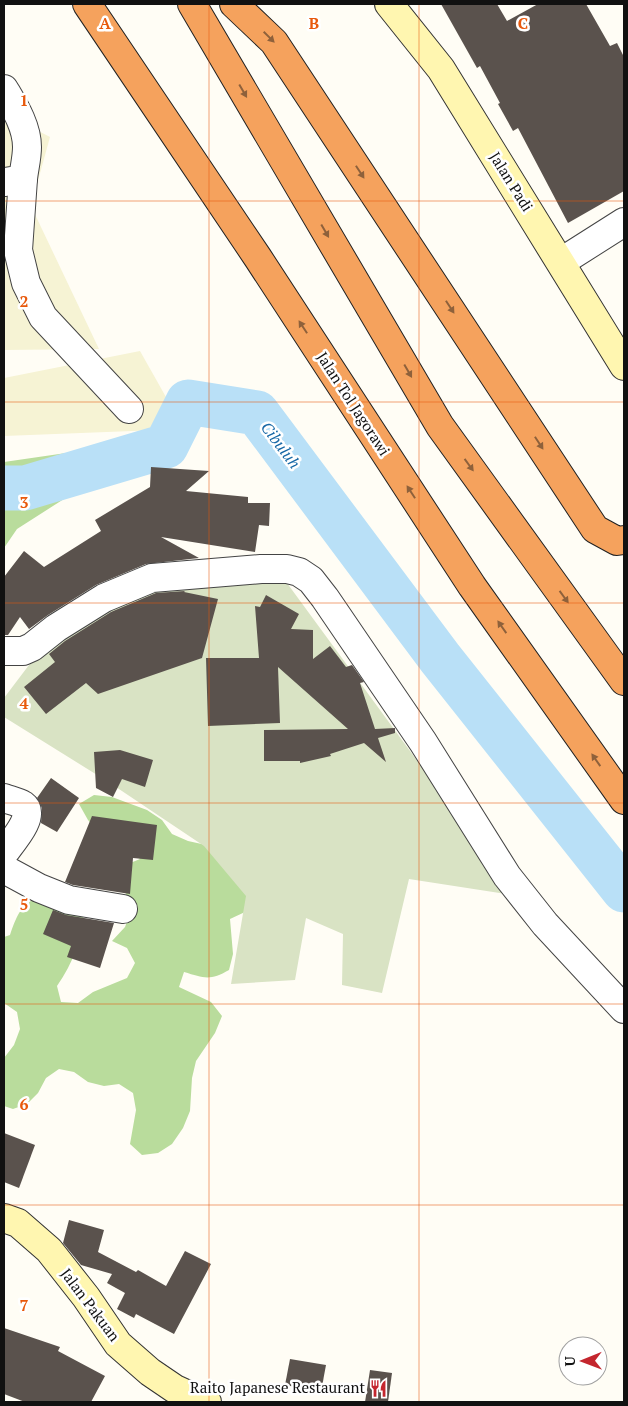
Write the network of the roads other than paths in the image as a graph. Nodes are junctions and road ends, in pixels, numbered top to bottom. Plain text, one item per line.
1 (87, 4) edge
2 (192, 4) edge
3 (234, 4) edge
4 (391, 5) edge
5 (4, 89) edge
6 (13, 181) edge
7 (624, 222) edge
8 (561, 262) junction
9 (624, 366) edge
10 (129, 408) dead end
11 (624, 540) edge
12 (4, 650) edge
13 (624, 681) edge
14 (4, 798) edge
15 (624, 800) edge
16 (4, 853) edge
17 (4, 869) edge
18 (122, 909) dead end
19 (624, 1009) edge
20 (4, 1218) edge
21 (172, 1395) edge
22 (207, 1402) edge

15 -> 1 highway, Jalan Tol Jagorawi
2 -> 13 highway
3 -> 11 highway
4 - 8 street, Jalan Padi
5 - 6 street
6 - 10 street
7 - 8 street
8 - 9 street, Jalan Padi
12 - 19 street
14 - 16 street
17 - 18 street
20 - 21 street, Jalan Pakuan
21 - 22 street, Jalan Pakuan

